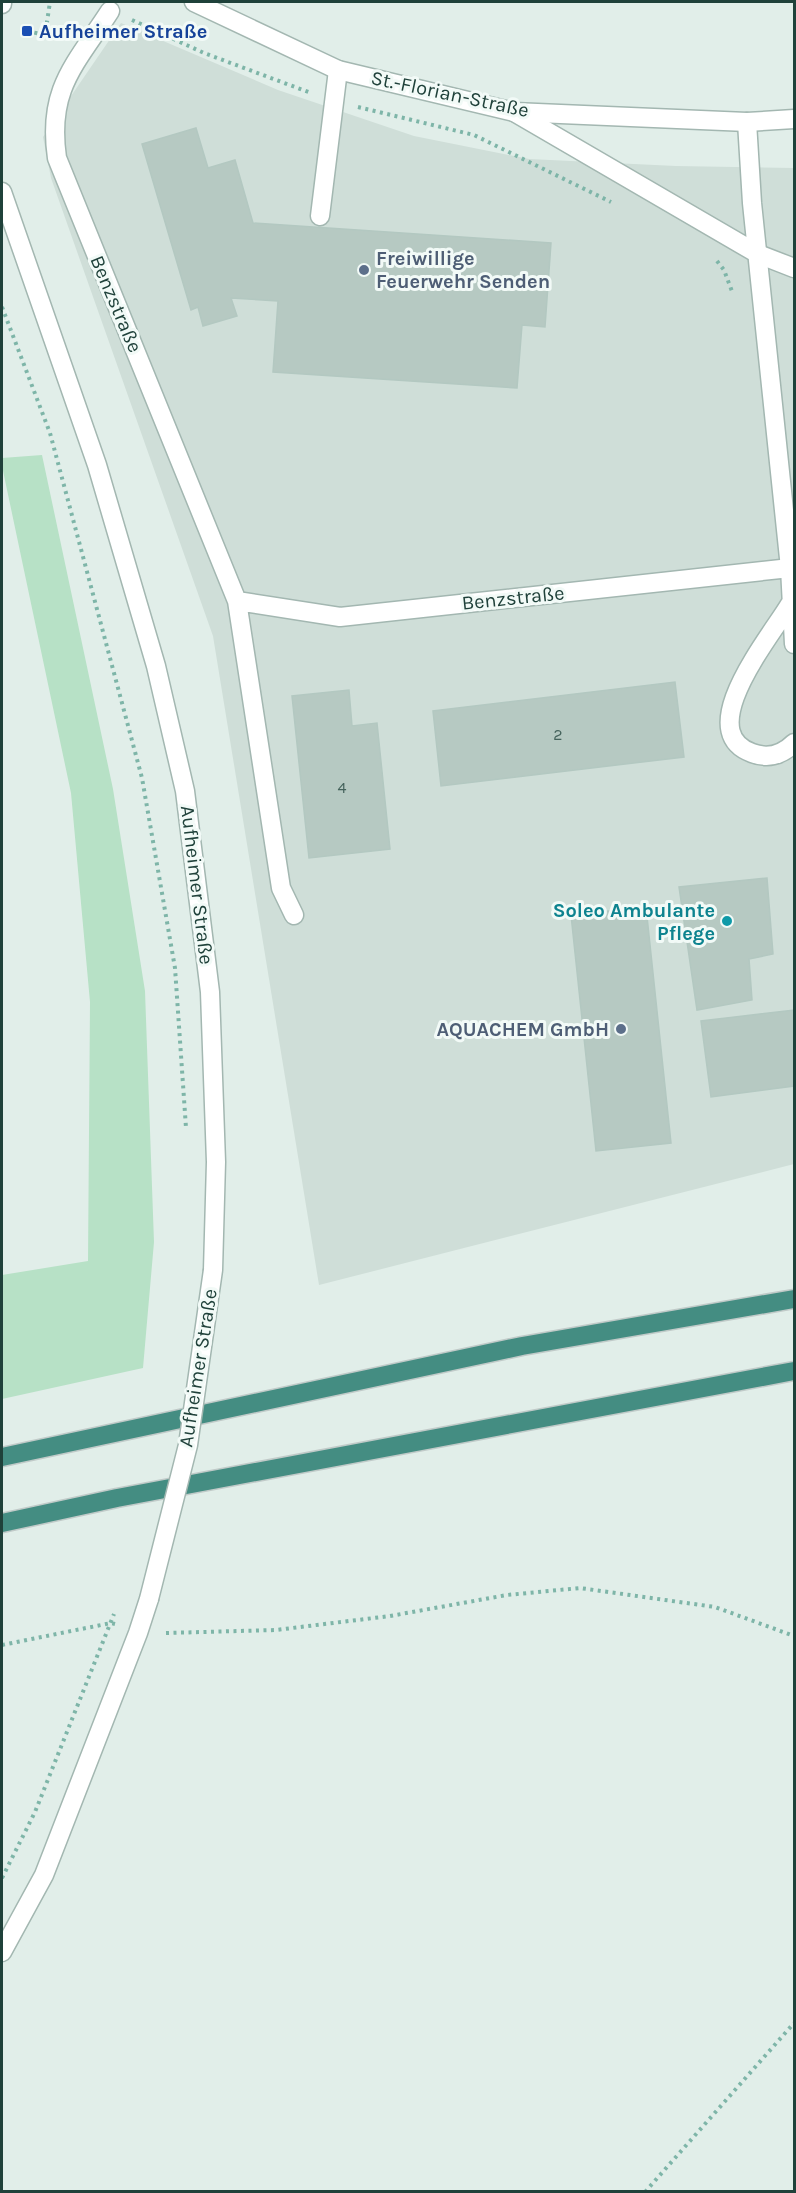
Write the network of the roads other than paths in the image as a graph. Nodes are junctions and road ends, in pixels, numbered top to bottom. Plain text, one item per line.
1 (194, 2) edge
2 (110, 11) road end
3 (338, 70) junction
4 (514, 112) junction
5 (795, 119) edge
6 (747, 122) junction
7 (2, 192) edge
8 (320, 216) dead end
9 (758, 254) junction
10 (795, 268) edge
11 (791, 559) edge
12 (237, 601) junction
13 (790, 604) junction
14 (795, 644) edge
15 (795, 743) edge
16 (294, 915) dead end
17 (795, 1299) edge
18 (795, 1371) edge
19 (2, 1457) edge
20 (2, 1523) edge
21 (2, 1952) edge

1 - 3 street, St.-Florian-Straße
2 - 12 street, Benzstraße
3 - 4 street, St.-Florian-Straße
3 - 8 street
4 - 6 street, St.-Florian-Straße
4 - 9 street
5 - 6 street, St.-Florian-Straße
6 - 9 street
7 - 21 street, Aufheimer Straße, bridge
9 - 10 street
9 - 11 street
11 - 12 street, Benzstraße
11 - 13 street
12 - 16 street, Benzstraße
13 - 14 street
13 - 15 street
17 - 19 highway
18 - 20 highway

